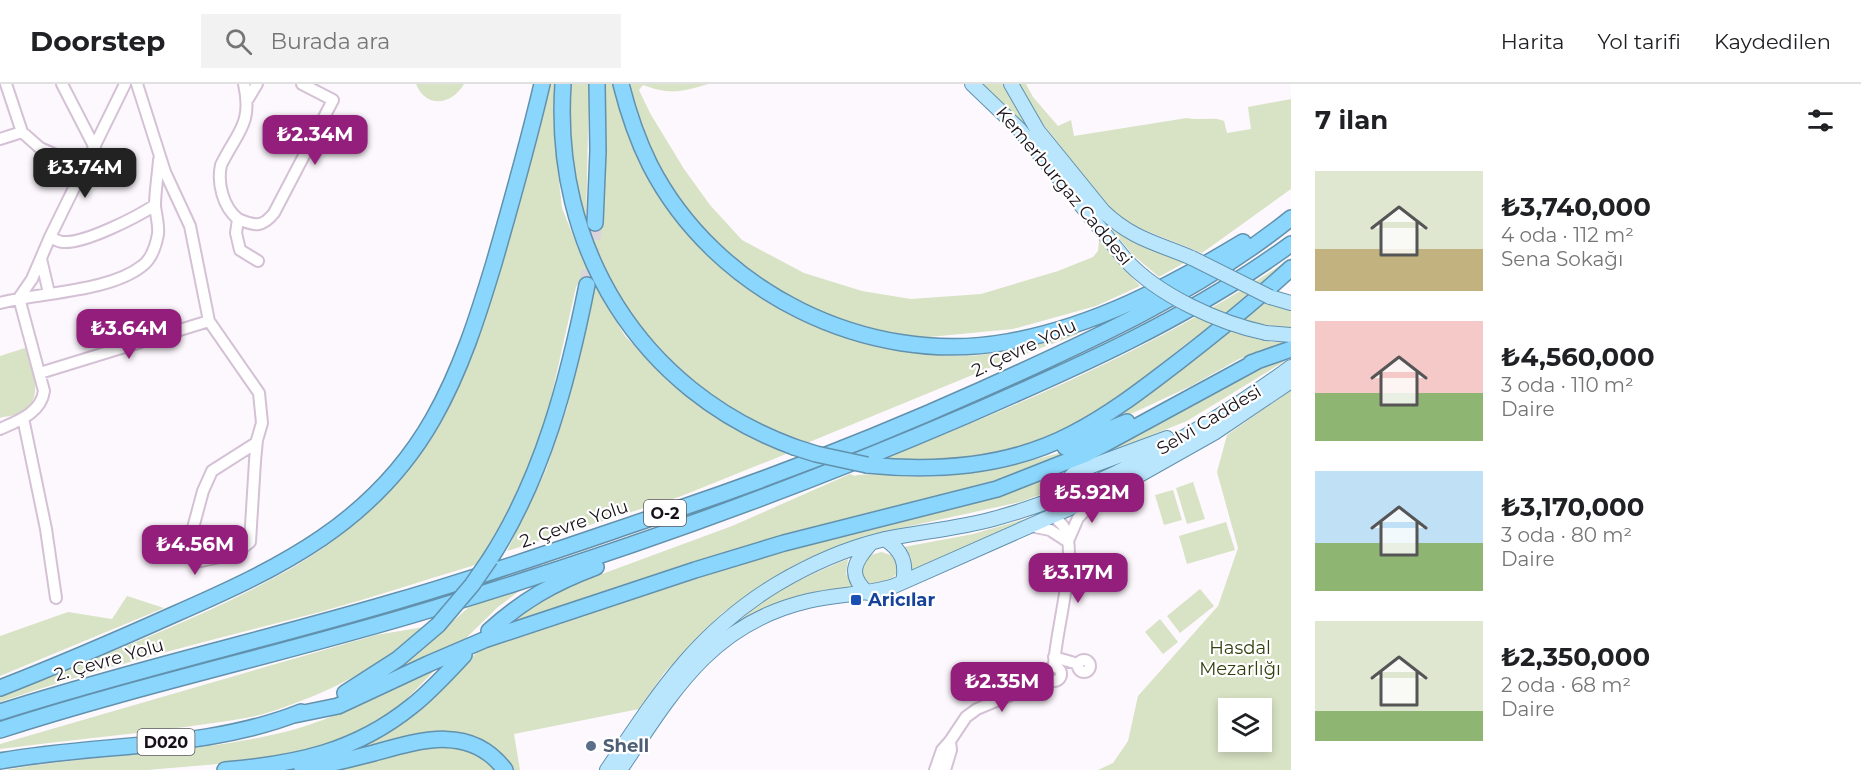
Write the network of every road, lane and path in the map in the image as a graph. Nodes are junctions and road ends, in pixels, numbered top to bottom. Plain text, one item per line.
1 (6, 84) edge
2 (62, 84) edge
3 (125, 84) edge
4 (137, 84) edge
5 (244, 84) edge
6 (257, 84) edge
7 (302, 84) edge
8 (542, 84) edge
9 (563, 84) edge
10 (597, 84) edge
11 (621, 84) edge
12 (972, 84) edge
13 (1011, 84) edge
14 (248, 99) junction
15 (22, 132) junction
16 (0, 139) edge
17 (95, 147) junction
18 (159, 157) junction
19 (84, 167) junction
20 (155, 205) junction
21 (1291, 217) edge
22 (238, 219) junction
23 (594, 223) tunnel mouth
24 (50, 237) junction
25 (1291, 244) edge
26 (41, 259) junction
27 (258, 261) dead end
28 (1291, 268) edge
29 (587, 285) tunnel mouth
30 (49, 293) junction
31 (19, 298) junction
32 (0, 303) edge
33 (1291, 303) edge
34 (209, 321) junction
35 (1291, 335) edge
36 (1291, 349) edge
37 (1259, 360) junction
38 (1291, 367) edge
39 (40, 373) junction
40 (1291, 381) edge
41 (23, 418) junction
42 (0, 429) edge
43 (257, 440) junction
44 (981, 464) junction
45 (1067, 494) junction
46 (1099, 496) junction
47 (1081, 504) junction
48 (1015, 512) junction
49 (1052, 516) junction
50 (1029, 526) junction
51 (659, 534) junction
52 (885, 540) junction
53 (1067, 541) junction
54 (871, 543) junction
55 (903, 582) junction
56 (868, 593) junction
57 (56, 598) dead end
58 (489, 631) dead end
59 (464, 655) dead end
60 (1054, 662) junction
61 (1053, 680) junction
62 (0, 688) edge
63 (0, 712) edge
64 (294, 715) junction
65 (0, 730) edge
66 (950, 741) junction
67 (36, 755) junction
68 (0, 761) edge
69 (0, 767) edge
70 (248, 768) junction
71 (225, 770) edge
72 (505, 770) edge
73 (607, 770) edge
74 (620, 770) edge
75 (935, 770) edge
76 (945, 770) edge

1 - 15 street
2 - 17 street
3 - 17 street
4 - 18 street
5 - 14 street
6 - 14 street
7 - 22 street
8 - 62 highway
9 - 44 highway, bridge
10 - 23 highway
11 - 21 highway
12 - 35 main road, Kemerburgaz Caddesi, bridge
13 - 33 main road, Kemerburgaz Caddesi, bridge
14 - 22 street
15 - 16 street
15 - 19 street
17 - 19 street
18 - 20 street
18 - 34 street
19 - 24 street
20 - 24 street
20 - 30 street
21 - 63 highway, 2. Çevre Yolu / O-2
22 - 27 street
24 - 26 street
25 - 51 highway, 2. Çevre Yolu / O-2
26 - 30 street
26 - 31 street
28 - 44 highway
29 - 64 highway, bridge
30 - 31 street
31 - 32 street
31 - 39 street
34 - 39 street
34 - 43 street
36 - 37 highway
37 - 44 highway
37 - 64 highway
38 - 45 main road, Selvi Caddesi
39 - 41 street
40 - 46 main road, Selvi Caddesi
41 - 42 street
41 - 57 street
43 - 43 street
45 - 47 main road
45 - 48 main road, Selvi Caddesi
46 - 47 main road, Selvi Caddesi
46 - 53 street
47 - 49 main road, Selvi Caddesi
48 - 49 main road
48 - 52 main road, Selvi Caddesi
49 - 50 main road, Selvi Caddesi
49 - 53 street
50 - 53 street
50 - 55 main road, Selvi Caddesi
51 - 58 highway
51 - 65 highway, 2. Çevre Yolu / O-2
52 - 54 main road
52 - 55 main road
53 - 60 street
54 - 56 main road
54 - 73 main road
55 - 56 main road
56 - 74 main road
59 - 70 highway
60 - 61 street
60 - 61 street
61 - 66 street
64 - 67 highway, D020
66 - 75 street
66 - 76 street
67 - 68 highway, D020
67 - 69 highway
70 - 71 highway
70 - 72 highway

